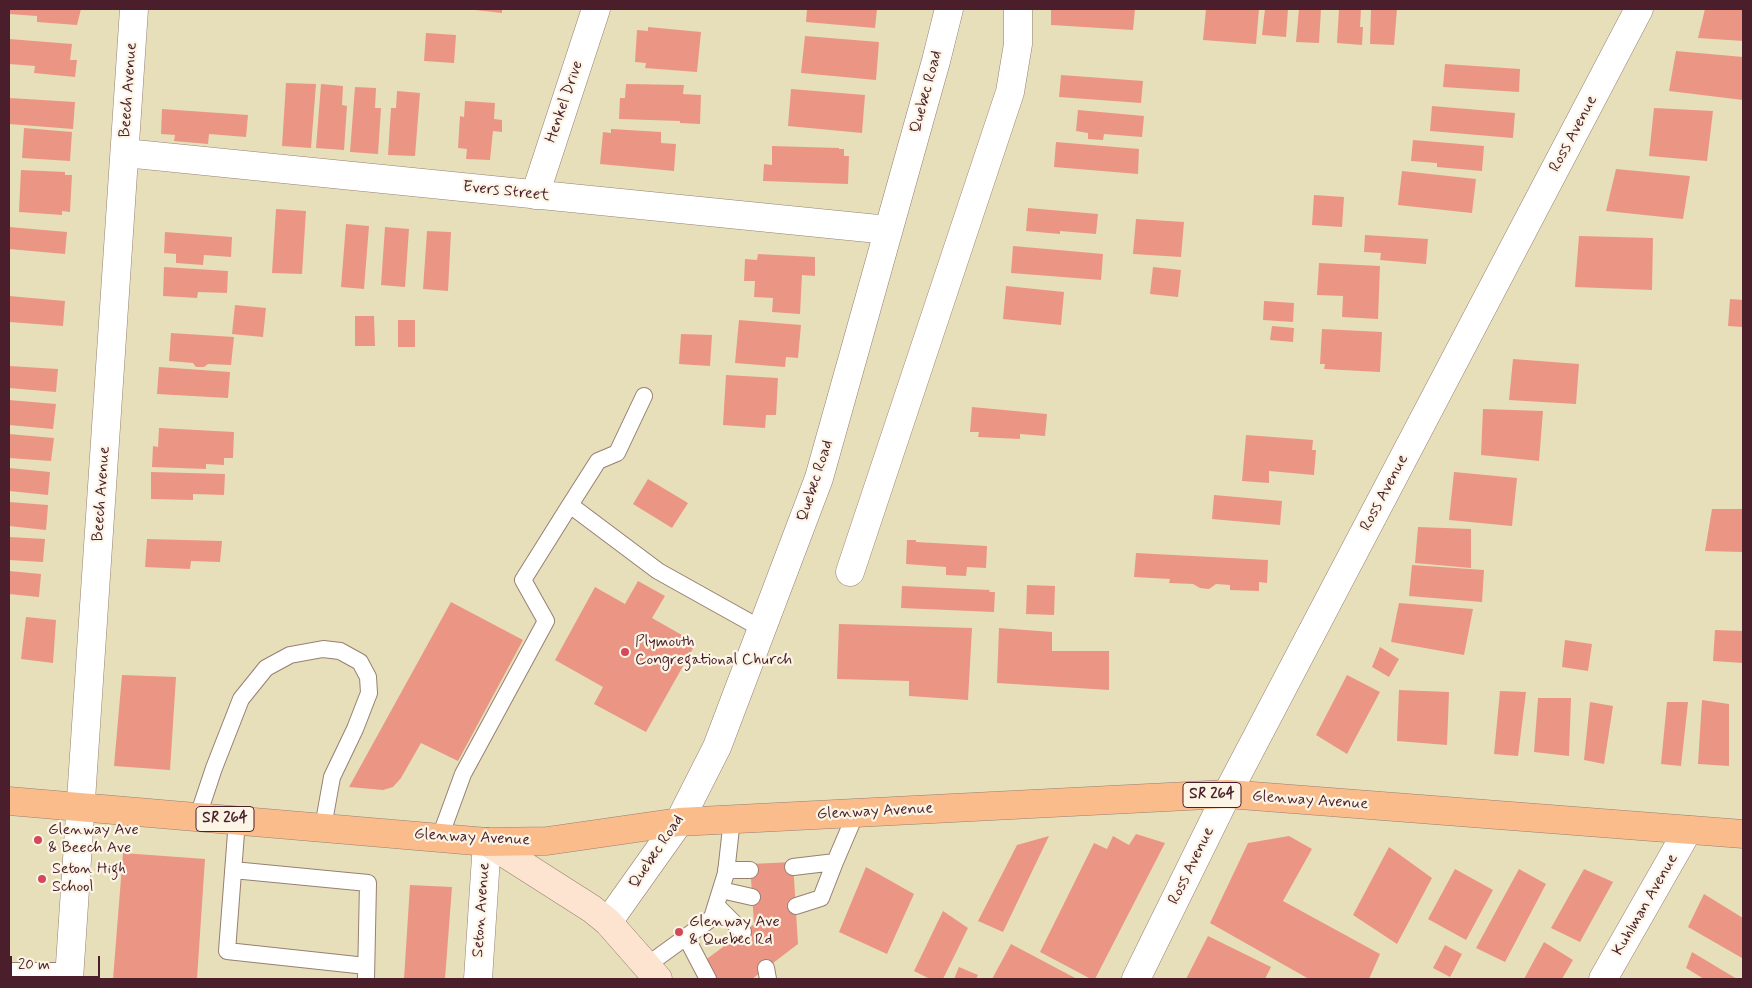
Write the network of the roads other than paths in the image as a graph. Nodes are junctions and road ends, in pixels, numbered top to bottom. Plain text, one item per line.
1 (134, 9) edge
2 (596, 9) edge
3 (948, 9) edge
4 (1018, 9) edge
5 (1639, 9) edge
6 (125, 153) junction
7 (534, 195) junction
8 (888, 230) junction
9 (644, 396) dead end
10 (570, 505) junction
11 (850, 572) dead end
12 (762, 629) junction
13 (1226, 794) junction
14 (9, 801) edge
15 (81, 806) junction
16 (856, 813) junction
17 (198, 816) junction
18 (732, 819) junction
19 (237, 820) junction
20 (679, 822) junction
21 (323, 827) junction
22 (1688, 830) junction
23 (1743, 834) edge
24 (440, 837) junction
25 (487, 842) junction
26 (835, 862) junction
27 (793, 867) dead end
28 (233, 870) junction
29 (726, 870) junction
30 (750, 870) dead end
31 (752, 897) dead end
32 (719, 898) junction
33 (796, 906) dead end
34 (608, 922) junction
35 (743, 932) dead end
36 (686, 937) junction
37 (9, 971) edge
38 (652, 972) edge
39 (366, 973) edge
40 (69, 975) edge
41 (478, 979) edge
42 (708, 979) edge
43 (1136, 979) edge
44 (1603, 979) edge

1 - 6 street, Beech Avenue
2 - 7 street, Henkel Drive
3 - 8 street, Quebec Road
4 - 11 street
5 - 13 street, Ross Avenue
6 - 7 street, Evers Street
6 - 15 street, Beech Avenue
7 - 8 street, Evers Street
8 - 12 street, Quebec Road
9 - 10 lane
10 - 12 lane
10 - 24 lane
12 - 20 street, Quebec Road
13 - 16 main road, Glenway Avenue / SR 264
13 - 22 main road, Glenway Avenue / SR 264
13 - 43 street, Ross Avenue
14 - 15 main road, Glenway Avenue / SR 264
15 - 17 main road, Glenway Avenue / SR 264
15 - 40 street, Beech Avenue
16 - 18 main road, Glenway Avenue / SR 264
16 - 26 lane
17 - 19 main road, Glenway Avenue / SR 264
17 - 21 lane
18 - 20 main road, Glenway Avenue / SR 264
18 - 29 lane
19 - 21 main road, Glenway Avenue / SR 264
19 - 28 lane
20 - 25 main road, Glenway Avenue / SR 264
20 - 34 street, Quebec Road
21 - 24 main road, Glenway Avenue / SR 264
22 - 23 main road, Glenway Avenue / SR 264
22 - 44 street, Kuhlman Avenue
24 - 25 main road, Glenway Avenue / SR 264
25 - 34 main road
25 - 41 street, Seton Avenue
26 - 27 lane
26 - 33 lane
28 - 39 lane
28 - 39 lane
29 - 30 lane
29 - 32 lane
31 - 32 lane
32 - 35 lane
32 - 36 lane
34 - 38 main road
36 - 38 lane
36 - 42 lane
37 - 40 lane

